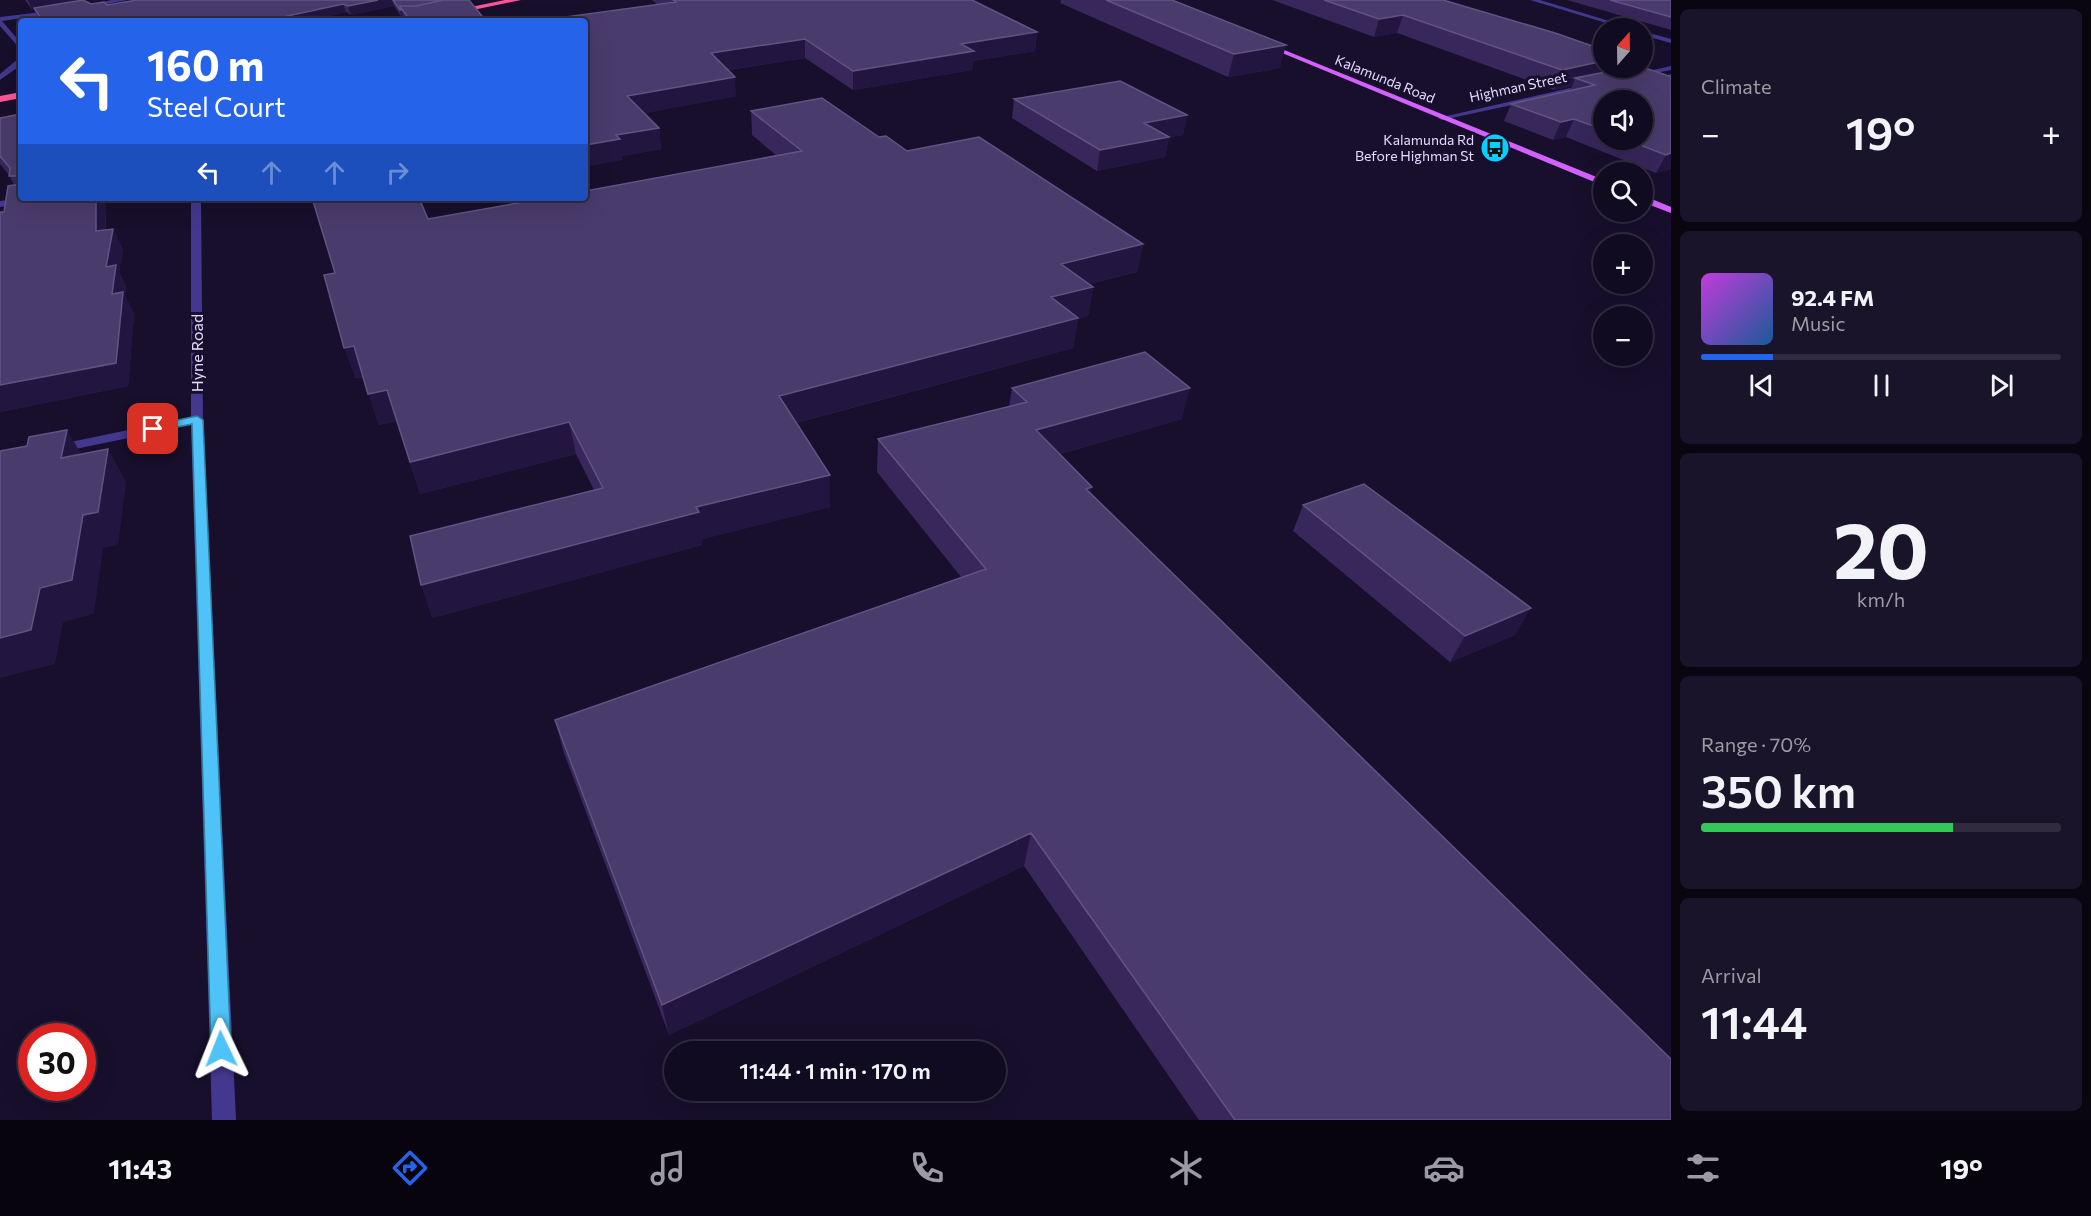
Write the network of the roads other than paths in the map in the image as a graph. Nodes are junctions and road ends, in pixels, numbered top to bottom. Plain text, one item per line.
1 (124, 0) edge
2 (517, 0) edge
3 (1533, 0) edge
4 (79, 7) edge
5 (68, 9) edge
6 (423, 18) edge
7 (1595, 18) edge
8 (0, 21) edge
9 (1653, 36) edge
10 (1257, 41) edge
11 (1671, 41) edge
12 (18, 44) edge
13 (18, 63) edge
14 (1671, 68) edge
15 (1653, 72) edge
16 (0, 78) edge
17 (1602, 82) edge
18 (18, 96) edge
19 (0, 99) edge
20 (1442, 117) junction
21 (1593, 179) edge
22 (20, 201) edge
23 (196, 201) edge
24 (1653, 203) edge
25 (0, 204) edge
26 (1671, 210) edge
27 (197, 420) junction
28 (46, 451) edge
29 (224, 1120) edge

1 - 4 street
2 - 6 highway
3 - 7 street
5 - 8 street
8 - 12 street
9 - 11 street
10 - 20 main road, Kalamunda Road
13 - 16 street
14 - 15 street
17 - 20 street, Highman Street
18 - 19 highway
20 - 21 main road, Kalamunda Road
22 - 25 street
23 - 27 street, Hyne Road
24 - 26 main road
27 - 28 street
27 - 29 street, Hyne Road

